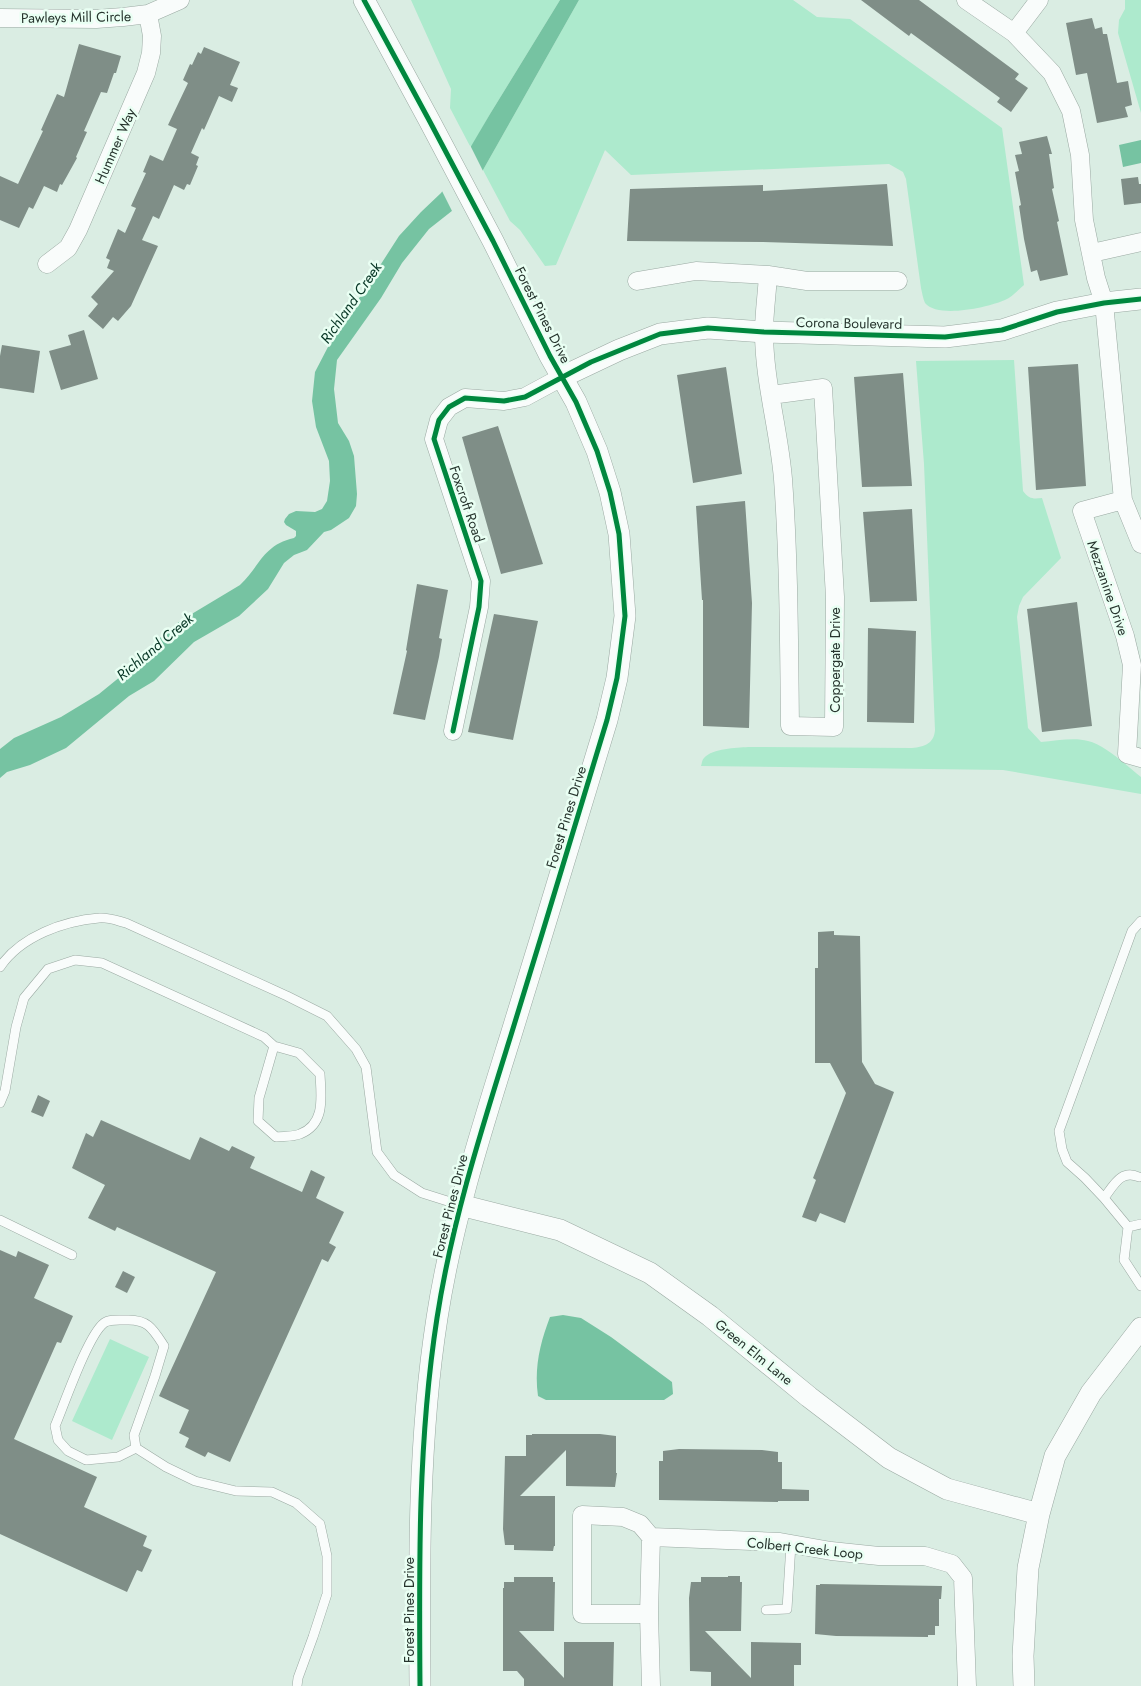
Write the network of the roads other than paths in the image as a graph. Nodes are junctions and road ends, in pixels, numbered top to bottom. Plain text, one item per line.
1 (180, 0) edge
2 (364, 0) edge
3 (966, 0) edge
4 (1039, 0) edge
5 (148, 14) junction
6 (0, 18) edge
7 (1014, 32) junction
8 (1141, 242) edge
9 (1092, 252) junction
10 (47, 264) dead end
11 (768, 275) junction
12 (637, 281) dead end
13 (898, 281) dead end
14 (1141, 299) edge
15 (1104, 303) junction
16 (764, 332) junction
17 (562, 377) junction
18 (771, 395) junction
19 (1123, 500) junction
20 (1141, 544) edge
21 (453, 731) dead end
22 (1141, 758) edge
23 (1141, 921) edge
24 (0, 967) edge
25 (274, 1046) junction
26 (0, 1104) edge
27 (1139, 1177) dead end
28 (1104, 1198) junction
29 (460, 1205) junction
30 (0, 1220) edge
31 (1141, 1224) edge
32 (1128, 1227) junction
33 (72, 1255) dead end
34 (1141, 1286) edge
35 (1141, 1328) edge
36 (136, 1448) junction
37 (1039, 1514) junction
38 (651, 1537) junction
39 (792, 1544) junction
40 (766, 1610) dead end
41 (649, 1614) junction
42 (297, 1686) edge
43 (420, 1686) edge
44 (651, 1686) edge
45 (967, 1686) edge
46 (1024, 1686) edge

1 - 5 street, Pawleys Mill Circle
2 - 17 street, Forest Pines Drive
3 - 7 street
4 - 7 street
5 - 6 street, Pawleys Mill Circle
5 - 10 street, Hummer Way
7 - 9 street
8 - 9 street
9 - 15 street
11 - 12 street
11 - 13 street
11 - 16 street, Coppergate Drive
14 - 15 street, Corona Boulevard
15 - 16 street, Corona Boulevard
15 - 19 street
16 - 17 street, Corona Boulevard
16 - 18 street, Coppergate Drive
17 - 21 street, Foxcroft Road
17 - 29 street, Forest Pines Drive
18 - 18 street, Coppergate Drive
19 - 20 street
19 - 22 street, Mezzanine Drive
23 - 28 lane
24 - 29 lane
25 - 25 lane
25 - 26 lane
27 - 28 lane
28 - 32 lane
29 - 37 street, Green Elm Lane
29 - 43 street, Forest Pines Drive
30 - 33 lane
31 - 32 lane
32 - 34 lane
35 - 37 street
36 - 36 lane
36 - 42 lane
37 - 46 street
38 - 39 street, Colbert Creek Loop
38 - 41 street
38 - 41 street
39 - 40 lane
39 - 45 street, Colbert Creek Loop
41 - 44 street

